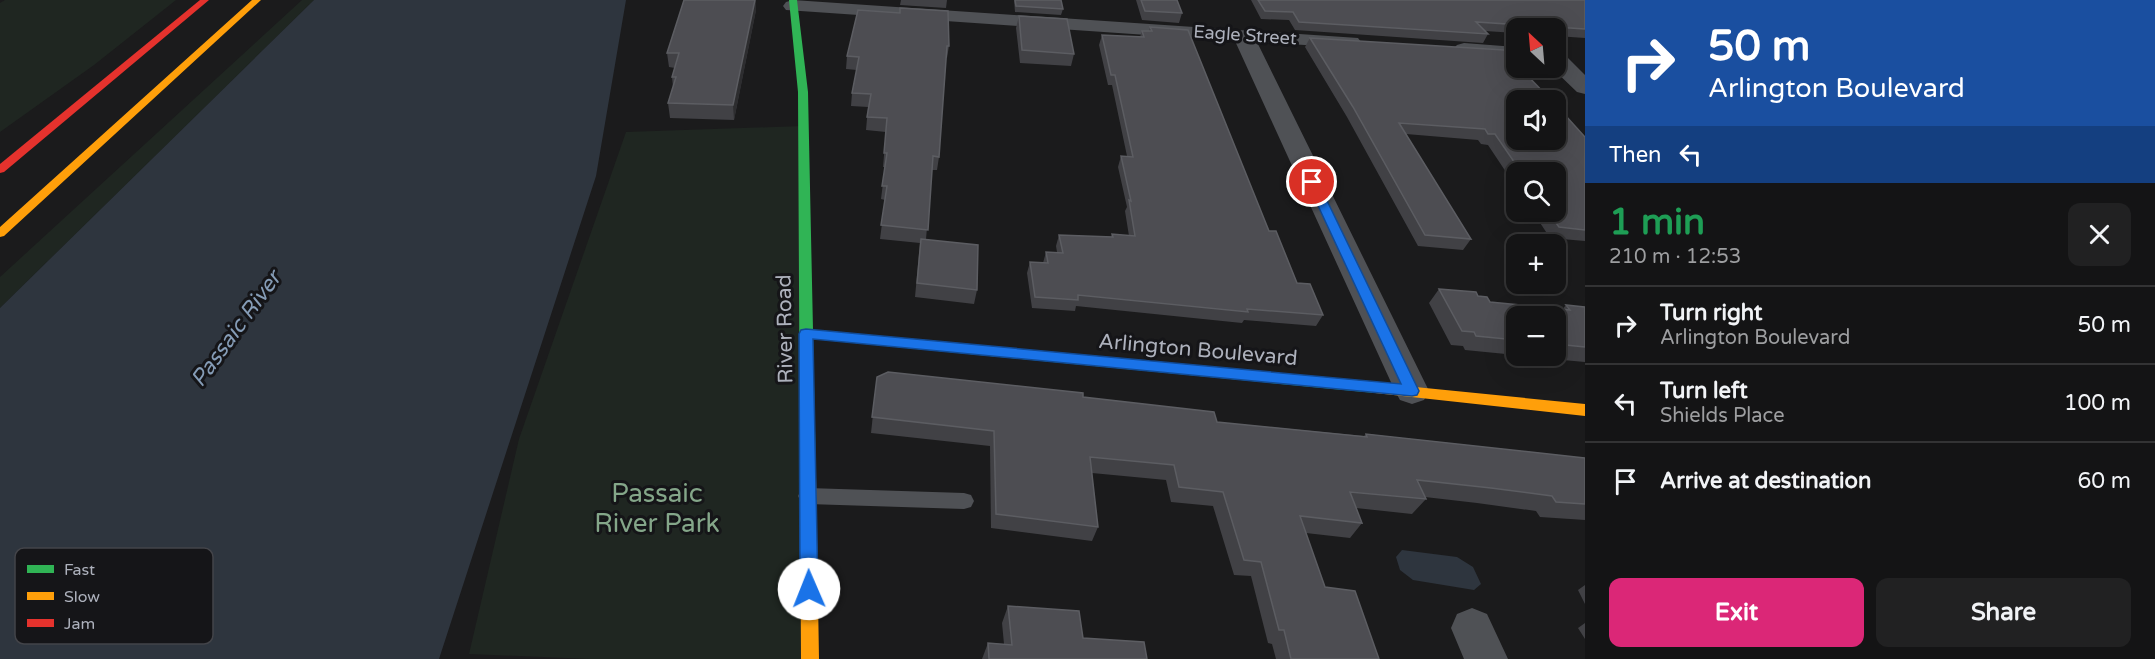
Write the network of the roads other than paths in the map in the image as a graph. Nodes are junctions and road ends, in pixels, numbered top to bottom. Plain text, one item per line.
1 (205, 0) edge
2 (257, 0) edge
3 (793, 3) edge
4 (1243, 35) junction
5 (1374, 44) edge
6 (1445, 48) edge
7 (1506, 52) edge
8 (1566, 57) edge
9 (1585, 57) edge
10 (1566, 67) edge
11 (1585, 87) edge
12 (0, 157) edge
13 (0, 170) edge
14 (0, 233) edge
15 (806, 334) junction
16 (1412, 391) junction
17 (1585, 410) edge
18 (808, 496) junction
19 (964, 501) dead end
20 (810, 659) edge

1 - 12 main road
1 - 13 main road
2 - 14 main road
3 - 4 street, Eagle Street
3 - 15 main road, River Road
4 - 5 street, Eagle Street
4 - 16 street
6 - 7 street
8 - 9 street
10 - 11 street
15 - 16 main road, Arlington Boulevard
15 - 18 main road, River Road
16 - 17 main road, Arlington Boulevard
18 - 19 lane
18 - 20 main road, River Road

